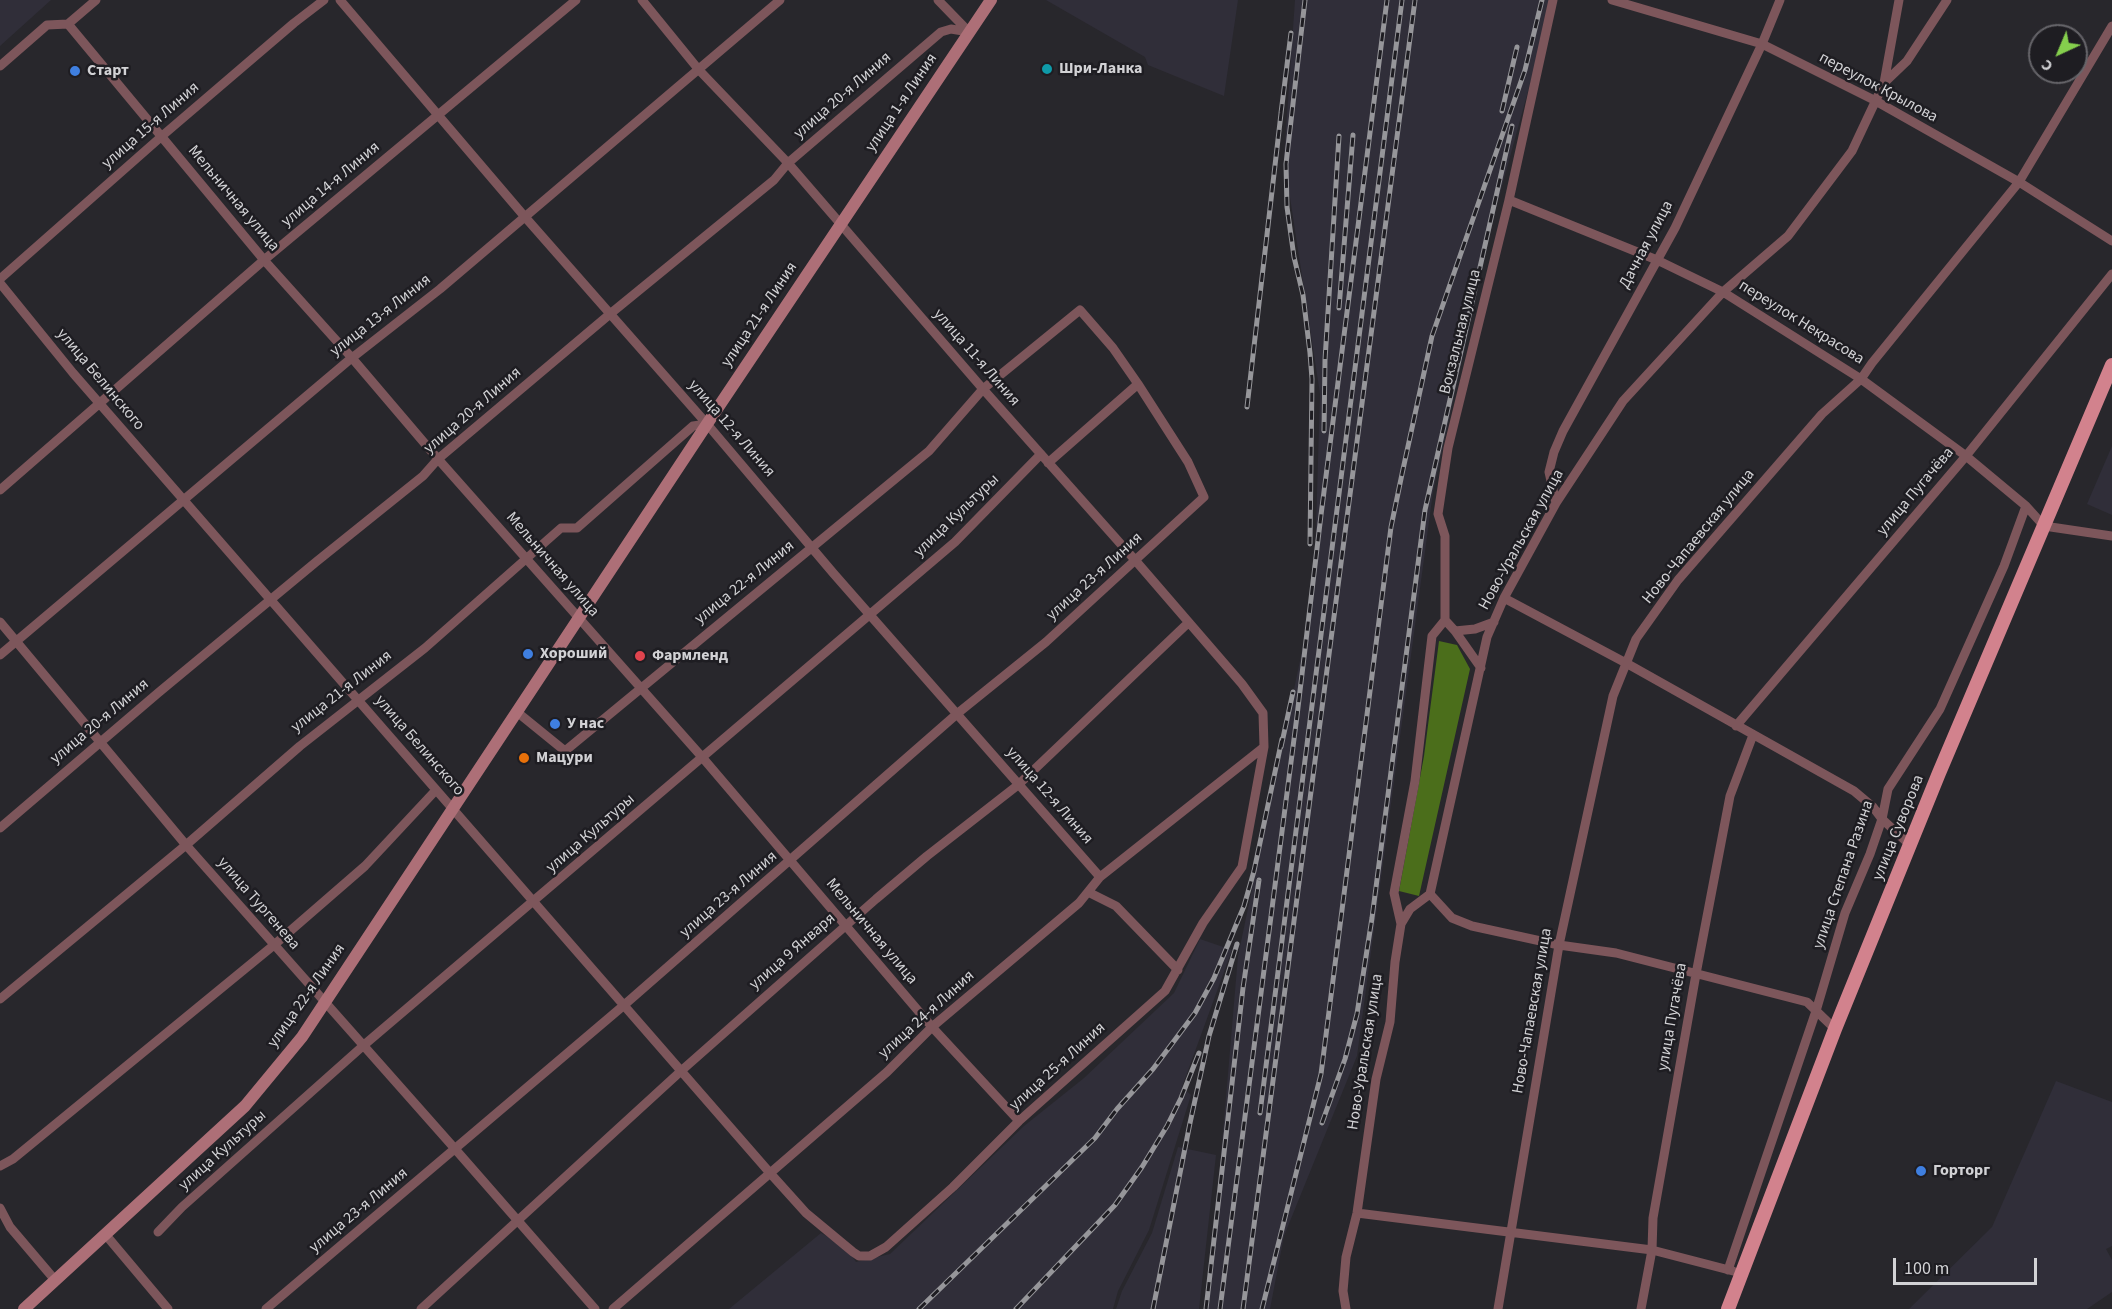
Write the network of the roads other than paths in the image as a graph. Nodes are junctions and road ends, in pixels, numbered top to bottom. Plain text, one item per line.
1 (96, 0) edge
2 (324, 0) edge
3 (340, 0) edge
4 (576, 0) edge
5 (642, 0) edge
6 (780, 0) edge
7 (938, 0) edge
8 (991, 0) edge
9 (1553, 0) edge
10 (1612, 0) edge
11 (1780, 0) edge
12 (1899, 0) edge
13 (1947, 0) edge
14 (68, 24) junction
15 (2112, 26) edge
16 (969, 32) junction
17 (1762, 44) junction
18 (0, 66) edge
19 (699, 70) junction
20 (1884, 83) junction
21 (1874, 100) junction
22 (439, 115) junction
23 (162, 136) junction
24 (788, 163) junction
25 (2019, 182) junction
26 (1509, 200) junction
27 (525, 217) junction
28 (840, 225) junction
29 (2112, 241) edge
30 (264, 260) junction
31 (1658, 260) junction
32 (2112, 274) edge
33 (0, 281) edge
34 (1723, 292) junction
35 (610, 314) junction
36 (352, 358) junction
37 (2112, 365) edge
38 (1861, 379) junction
39 (1138, 384) junction
40 (983, 389) junction
41 (99, 403) junction
42 (707, 424) junction
43 (1041, 454) junction
44 (1966, 456) junction
45 (438, 459) junction
46 (1048, 463) junction
47 (0, 490) edge
48 (184, 501) junction
49 (1556, 503) junction
50 (2026, 506) junction
51 (2044, 526) junction
52 (2112, 536) edge
53 (813, 549) junction
54 (527, 558) junction
55 (1135, 561) junction
56 (1504, 598) junction
57 (270, 600) junction
58 (870, 614) junction
59 (578, 619) junction
60 (1444, 620) junction
61 (0, 622) edge
62 (1494, 622) junction
63 (1188, 623) junction
64 (1455, 631) junction
65 (17, 641) junction
66 (0, 655) edge
67 (1626, 663) junction
68 (1480, 668) junction
69 (642, 689) junction
70 (359, 700) junction
71 (518, 712) junction
72 (958, 713) junction
73 (1736, 726) junction
74 (1753, 735) junction
75 (100, 742) junction
76 (1264, 747) junction
77 (702, 757) junction
78 (1018, 785) junction
79 (436, 790) junction
80 (453, 809) junction
81 (1882, 819) junction
82 (0, 828) edge
83 (186, 845) junction
84 (1910, 845) junction
85 (791, 861) junction
86 (1100, 877) junction
87 (1088, 892) junction
88 (1430, 894) junction
89 (534, 903) junction
90 (1401, 924) junction
91 (847, 925) junction
92 (274, 945) junction
93 (1559, 945) junction
94 (1178, 970) junction
95 (1696, 974) junction
96 (0, 999) edge
97 (325, 1002) junction
98 (623, 1006) junction
99 (1816, 1011) junction
100 (932, 1027) junction
101 (1835, 1029) junction
102 (364, 1046) junction
103 (681, 1071) junction
104 (1019, 1121) junction
105 (456, 1150) junction
106 (0, 1167) edge
107 (770, 1173) junction
108 (0, 1208) edge
109 (1357, 1213) junction
110 (518, 1222) junction
111 (158, 1232) dead end
112 (1511, 1233) junction
113 (105, 1234) junction
114 (1652, 1250) junction
115 (1735, 1272) junction
116 (55, 1280) junction
117 (24, 1309) edge
118 (168, 1309) edge
119 (266, 1309) edge
120 (421, 1309) edge
121 (595, 1309) edge
122 (613, 1309) edge
123 (1346, 1309) edge
124 (1498, 1309) edge
125 (1641, 1309) edge
126 (1728, 1309) edge

1 - 14 street
2 - 23 street, улица 15-я Линия
3 - 22 street, улица 12-я Линия
4 - 22 street, улица 14-я Линия
5 - 19 street, улица 11-я Линия
6 - 19 street, улица 13-я Линия
7 - 16 street
8 - 16 main road, улица 1-я Линия
9 - 26 street, Вокзальная улица
10 - 17 street, переулок Крылова
11 - 17 street, Дачная улица
12 - 20 street
13 - 20 street, Ново-Уральская улица
14 - 18 street
14 - 23 street, Мельничная улица
15 - 25 street, Ново-Чапаевская улица
16 - 24 street, улица 20-я Линия
16 - 28 main road, улица 1-я Линия
17 - 21 street, переулок Крылова
17 - 31 street, Дачная улица
19 - 24 street, улица 11-я Линия
19 - 27 street, улица 13-я Линия
20 - 21 street, Ново-Уральская улица
21 - 25 street, переулок Крылова
21 - 34 street, Ново-Уральская улица
22 - 27 street, улица 12-я Линия
22 - 30 street, улица 14-я Линия
23 - 30 street, Мельничная улица
23 - 33 street, улица 15-я Линия
24 - 28 street, улица 11-я Линия
24 - 35 street, улица 20-я Линия
25 - 29 street, переулок Крылова
25 - 38 street, Ново-Чапаевская улица
26 - 31 street, переулок Некрасова
26 - 60 street, Вокзальная улица
27 - 35 street, улица 12-я Линия
27 - 36 street, улица 13-я Линия
28 - 40 street, улица 11-я Линия
28 - 42 main road, улица 21-я Линия
30 - 36 street, Мельничная улица
30 - 41 street, улица 14-я Линия
31 - 34 street, переулок Некрасова
31 - 49 street, Дачная улица
32 - 44 street, улица Пугачёва
33 - 41 street, улица Белинского
34 - 38 street, переулок Некрасова
34 - 49 street, Ново-Уральская улица
35 - 42 street, улица 12-я Линия
35 - 45 street, улица 20-я Линия
36 - 45 street, Мельничная улица
36 - 48 street, улица 13-я Линия
37 - 51 main road, улица Суворова
38 - 44 street, переулок Некрасова
38 - 67 street, Ново-Чапаевская улица
39 - 40 street, улица 22-я Линия
39 - 46 street
39 - 55 street, улица 23-я Линия
40 - 43 street, улица 11-я Линия
40 - 53 street, улица 22-я Линия
41 - 47 street, улица 14-я Линия
41 - 48 street, улица Белинского
42 - 53 street, улица 12-я Линия
42 - 54 street, улица 21-я Линия
42 - 59 main road, улица 21-я Линия
43 - 46 street, улица 11-я Линия
43 - 58 street, улица Культуры
44 - 50 street, переулок Некрасова
44 - 73 street, улица Пугачёва
45 - 54 street, Мельничная улица
45 - 57 street, улица 20-я Линия
46 - 55 street, улица 11-я Линия
48 - 57 street, улица Белинского
48 - 65 street, улица 13-я Линия
49 - 56 street, Ново-Уральская улица
50 - 51 street, переулок Некрасова
50 - 81 street, улица Степана Разина
51 - 52 street
51 - 84 main road, улица Суворова
53 - 58 street, улица 12-я Линия
53 - 69 street, улица 22-я Линия
54 - 59 street, Мельничная улица
54 - 70 street, улица 21-я Линия
55 - 63 street, улица 11-я Линия
55 - 72 street, улица 23-я Линия
56 - 62 street, Ново-Уральская улица
56 - 67 street
57 - 70 street, улица Белинского
57 - 75 street, улица 20-я Линия
58 - 72 street, улица 12-я Линия
58 - 77 street, улица Культуры
59 - 69 street, Мельничная улица
59 - 71 main road, улица 22-я Линия
60 - 64 street
60 - 90 street
61 - 65 street, улица Тургенева
62 - 64 street
62 - 68 street, Ново-Уральская улица
63 - 76 street, улица 11-я Линия
63 - 78 street, улица 9 Января
64 - 68 street
65 - 66 street, улица 13-я Линия
65 - 75 street, улица Тургенева
67 - 73 street
67 - 93 street, Ново-Чапаевская улица
68 - 88 street, Ново-Уральская улица
69 - 71 street, улица 22-я Линия
69 - 77 street, Мельничная улица
70 - 79 street, улица Белинского
70 - 83 street, улица 21-я Линия
71 - 80 main road, улица 22-я Линия
72 - 78 street, улица 12-я Линия
72 - 85 street, улица 23-я Линия
73 - 74 street
74 - 81 street
74 - 95 street, улица Пугачёва
75 - 82 street, улица 20-я Линия
75 - 83 street, улица Тургенева
76 - 86 street, улица 24-я Линия
76 - 94 street, улица 25-я Линия
77 - 85 street, Мельничная улица
77 - 89 street, улица Культуры
78 - 86 street, улица 12-я Линия
78 - 91 street, улица 9 Января
79 - 80 street, улица Белинского
79 - 92 street
80 - 89 street, улица Белинского
80 - 97 main road, улица 22-я Линия
81 - 84 street
81 - 99 street, улица Степана Разина
83 - 92 street, улица Тургенева
83 - 96 street, улица 21-я Линия
84 - 101 main road, улица Суворова
85 - 91 street, Мельничная улица
85 - 98 street, улица 23-я Линия
86 - 87 street, улица 24-я Линия
87 - 94 street
87 - 100 street, улица 24-я Линия
88 - 90 street
88 - 93 street
89 - 98 street, улица Белинского
89 - 102 street, улица Культуры
90 - 109 street, Ново-Уральская улица
91 - 100 street, Мельничная улица
91 - 103 street, улица 9 Января
92 - 97 street, улица Тургенева
92 - 106 street
93 - 95 street
93 - 112 street, Ново-Чапаевская улица
94 - 104 street, улица 25-я Линия
95 - 99 street
95 - 114 street, улица Пугачёва
97 - 102 street, улица Тургенева
97 - 113 main road, улица 22-я Линия
98 - 103 street, улица Белинского
98 - 105 street, улица 23-я Линия
99 - 101 street
99 - 115 street, улица Степана Разина
100 - 104 street, Мельничная улица
100 - 107 street, улица 24-я Линия
101 - 115 main road, улица Суворова
102 - 105 street, улица Тургенева
102 - 111 street, улица Культуры
103 - 107 street, улица Белинского
103 - 110 street, улица 9 Января
104 - 107 street, улица 25-я Линия
105 - 110 street, улица Тургенева
105 - 119 street, улица 23-я Линия
107 - 122 street, улица 24-я Линия
108 - 116 street
109 - 112 street
109 - 123 street, Ново-Уральская улица
110 - 120 street, улица 9 Января
110 - 121 street, улица Тургенева
112 - 114 street
112 - 124 street, Ново-Чапаевская улица
113 - 116 main road, улица 22-я Линия
113 - 118 street
114 - 115 street
114 - 125 street, улица Пугачёва
115 - 126 main road, улица Суворова
116 - 117 main road, улица 22-я Линия

